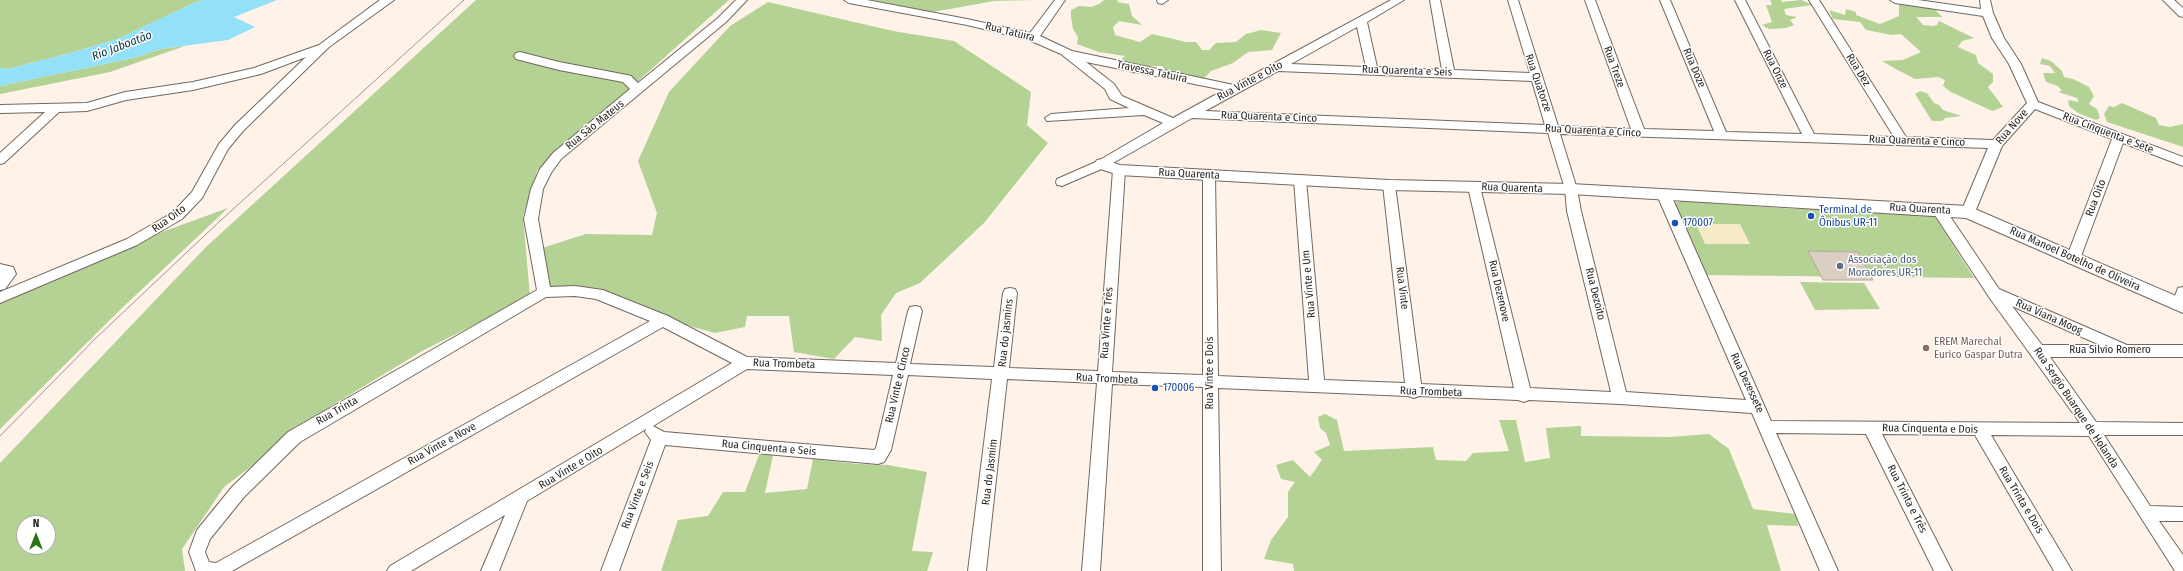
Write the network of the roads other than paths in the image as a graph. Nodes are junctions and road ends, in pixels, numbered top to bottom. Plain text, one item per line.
1 (389, 0) edge
2 (742, 0) edge
3 (849, 0) edge
4 (1060, 0) edge
5 (1399, 0) edge
6 (1435, 0) edge
7 (1513, 0) edge
8 (1590, 0) edge
9 (1665, 0) edge
10 (1740, 0) edge
11 (1814, 0) edge
12 (1895, 0) edge
13 (1985, 0) edge
14 (2168, 0) edge
15 (1987, 13) junction
16 (2183, 14) edge
17 (1361, 20) junction
18 (1033, 37) junction
19 (325, 45) junction
20 (1068, 54) junction
21 (520, 56) dead end
22 (1278, 67) junction
23 (1372, 69) junction
24 (1448, 72) junction
25 (1535, 77) junction
26 (1236, 89) junction
27 (638, 90) junction
28 (2033, 104) junction
29 (0, 109) edge
30 (55, 109) junction
31 (1149, 111) junction
32 (1190, 114) junction
33 (1051, 118) dead end
34 (1174, 123) junction
35 (1553, 128) junction
36 (1639, 133) junction
37 (1722, 136) junction
38 (1810, 138) junction
39 (2119, 138) junction
40 (1902, 140) junction
41 (1996, 144) junction
42 (0, 160) edge
43 (2183, 162) edge
44 (1102, 164) junction
45 (1119, 170) junction
46 (1208, 175) junction
47 (1300, 180) junction
48 (1062, 182) dead end
49 (1389, 185) junction
50 (1474, 187) junction
51 (1571, 190) junction
52 (1664, 195) junction
53 (1938, 209) junction
54 (1968, 212) junction
55 (2073, 259) junction
56 (0, 269) edge
57 (0, 285) edge
58 (544, 292) junction
59 (1010, 293) dead end
60 (1994, 293) junction
61 (0, 298) edge
62 (2182, 301) edge
63 (916, 311) dead end
64 (663, 320) junction
65 (2126, 350) junction
66 (2183, 350) edge
67 (2038, 351) junction
68 (745, 363) junction
69 (901, 368) junction
70 (1002, 374) junction
71 (1103, 379) junction
72 (1210, 383) junction
73 (1317, 387) junction
74 (1414, 392) junction
75 (1524, 396) junction
76 (1620, 398) junction
77 (1758, 407) junction
78 (644, 424) junction
79 (1767, 427) junction
80 (1871, 428) junction
81 (1979, 429) junction
82 (2092, 429) junction
83 (2183, 429) edge
84 (660, 438) junction
85 (878, 457) joint
86 (520, 498) junction
87 (2145, 513) junction
88 (2183, 514) edge
89 (222, 568) joint
90 (2183, 569) edge
91 (396, 571) edge
92 (490, 571) edge
93 (610, 571) edge
94 (978, 571) edge
95 (981, 571) edge
96 (1091, 571) edge
97 (1212, 571) edge
98 (1829, 571) edge
99 (1943, 571) edge
100 (2063, 571) edge

1 - 19 street
2 - 27 street, Rua São Mateus
3 - 18 street, Rua Tatuira
4 - 18 street
5 - 17 street, Rua Vinte e Oito
6 - 24 street
7 - 25 street, Rua Quatorze
8 - 36 street, Rua Treze
9 - 37 street, Rua Doze
10 - 38 street, Rua Onze
11 - 40 street, Rua Dez
12 - 15 street
13 - 15 street, Rua Nove
14 - 16 street
15 - 28 street, Rua Nove
17 - 22 street, Rua Vinte e Oito
17 - 23 street
18 - 20 street, Rua Tatuira
19 - 30 street
19 - 61 street, Rua Oito
20 - 26 street, Travessa Tatuira
20 - 31 street, Rua Tatuira
21 - 27 street
22 - 23 street, Rua Quarenta e Seis
22 - 26 street, Rua Vinte e Oito
23 - 24 street, Rua Quarenta e Seis
24 - 25 street, Rua Quarenta e Seis
25 - 35 street, Rua Quatorze
26 - 32 street, Rua Vinte e Oito
27 - 58 street, Rua São Mateus
28 - 39 street, Rua Cinquenta e Sete
28 - 41 street, Rua Nove
29 - 30 street
30 - 42 street
31 - 33 street, Rua Tatuira
31 - 34 street, Rua Tatuira
32 - 34 street, Rua Vinte e Oito
32 - 35 street, Rua Quarenta e Cinco
34 - 44 street, Rua Vinte e Oito
35 - 36 street, Rua Quarenta e Cinco
35 - 51 street, Rua Quatorze
36 - 37 street, Rua Quarenta e Cinco
37 - 38 street, Rua Quarenta e Cinco
38 - 40 street, Rua Quarenta e Cinco
39 - 43 street, Rua Cinquenta e Sete
39 - 55 street, Rua Oito
40 - 41 street, Rua Quarenta e Cinco
41 - 54 street, Rua Nove
44 - 45 street, Rua Quarenta
44 - 48 street
45 - 46 street, Rua Quarenta
45 - 71 street, Rua Vinte e Três
46 - 47 street, Rua Quarenta
46 - 72 street, Rua Vinte e Dois
47 - 49 street, Rua Quarenta
47 - 73 street, Rua Vinte e Um
49 - 50 street, Rua Quarenta
49 - 74 street, Rua Vinte
50 - 51 street, Rua Quarenta
50 - 75 street, Rua Dezenove
51 - 52 street, Rua Quarenta
51 - 76 street, Rua Dezoito
52 - 53 street, Rua Quarenta
52 - 77 street, Rua Dezessete
53 - 54 street, Rua Quarenta
53 - 60 street, Rua Sergio Buarque de Holanda
54 - 55 street, Rua Manoel Botelho de Oliveira
55 - 62 street, Rua Manoel Botelho de Oliveira
56 - 57 street
58 - 64 street, Rua Trombeta
58 - 89 street, Rua Trinta
59 - 70 street, Rua do jasmins
60 - 65 street, Rua Viana Moog
60 - 67 street, Rua Sergio Buarque de Holanda
63 - 69 street, Rua Vinte e Cinco
64 - 68 street, Rua Trombeta
64 - 89 street, Rua Vinte e Nove
65 - 66 street, Rua Silvio Romero
65 - 67 street, Rua Silvio Romero
67 - 82 street, Rua Sergio Buarque de Holanda
68 - 69 street, Rua Trombeta
68 - 78 street, Rua Vinte e Oito
69 - 70 street, Rua Trombeta
69 - 85 street, Rua Vinte e Cinco
70 - 71 street, Rua Trombeta
70 - 94 street, Rua do Jasmim
71 - 72 street, Rua Trombeta
71 - 96 street, Rua Vinte e Três
72 - 73 street, Rua Trombeta
72 - 97 street, Rua Vinte e Dois
73 - 74 street, Rua Trombeta
74 - 75 street, Rua Trombeta
75 - 76 street, Rua Trombeta
76 - 77 street, Rua Trombeta
77 - 79 street, Rua Dezessete
78 - 84 street
78 - 86 street, Rua Vinte e Oito
79 - 80 street, Rua Cinquenta e Dois
79 - 98 street, Rua Dezessete
80 - 81 street, Rua Cinquenta e Dois
80 - 99 street, Rua Trinta e Três
81 - 82 street, Rua Cinquenta e Dois
81 - 100 street, Rua Trinta e Dois
82 - 83 street, Rua Cinquenta e Dois
82 - 87 street, Rua Sergio Buarque de Holanda
84 - 85 street, Rua Cinquenta e Seis
84 - 93 street, Rua Vinte e Seis
86 - 91 street, Rua Vinte e Oito
86 - 92 street
87 - 88 street
87 - 90 street, Rua Sergio Buarque de Holanda
94 - 95 street

